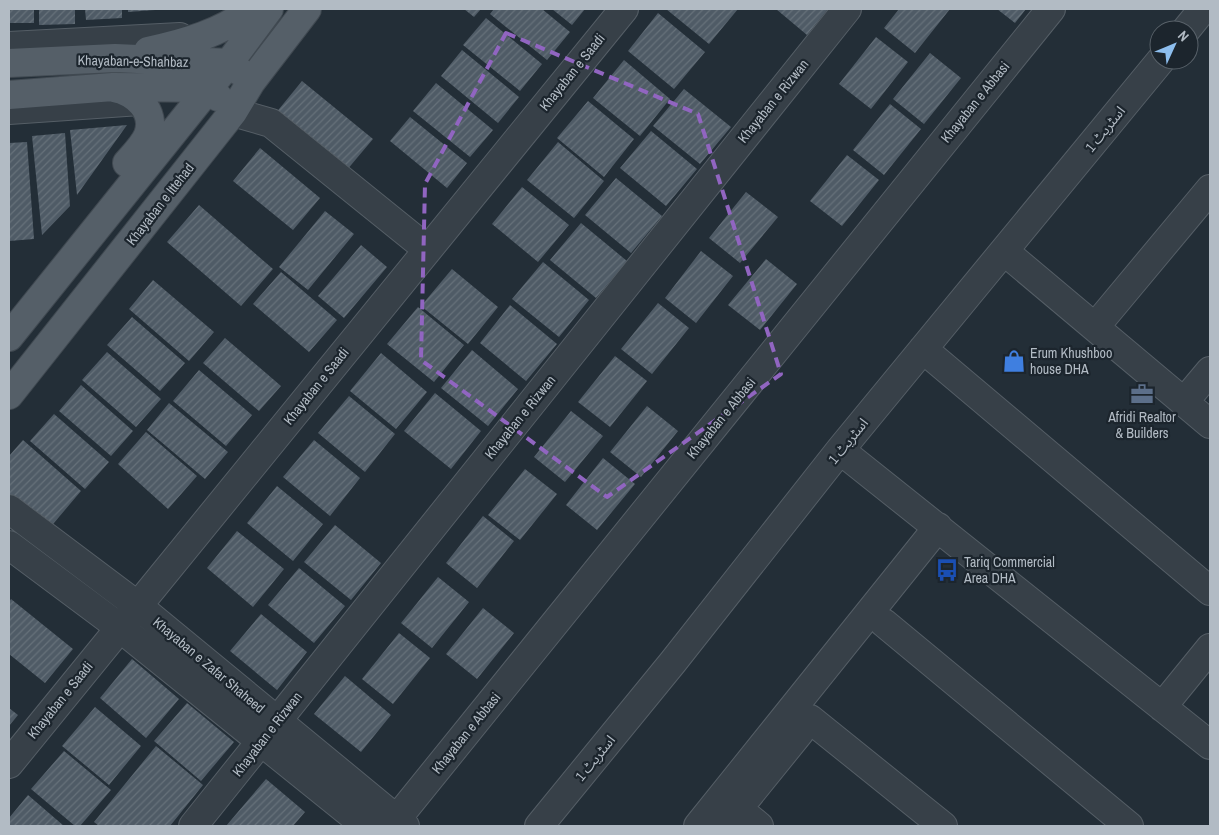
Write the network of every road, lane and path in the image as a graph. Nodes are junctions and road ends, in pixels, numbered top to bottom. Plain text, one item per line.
1 (252, 9) edge
2 (269, 9) edge
3 (307, 9) edge
4 (624, 9) edge
5 (847, 9) edge
6 (1051, 9) edge
7 (1203, 9) edge
8 (1194, 20) edge
9 (204, 36) junction
10 (9, 46) edge
11 (115, 58) junction
12 (9, 63) edge
13 (230, 63) junction
14 (1153, 70) edge
15 (251, 82) junction
16 (113, 87) junction
17 (210, 88) junction
18 (9, 95) edge
19 (140, 101) junction
20 (9, 110) edge
21 (233, 112) junction
22 (271, 123) junction
23 (1210, 189) edge
24 (110, 212) junction
25 (427, 249) junction
26 (1004, 251) junction
27 (1095, 327) junction
28 (9, 337) edge
29 (924, 349) junction
30 (1210, 371) edge
31 (9, 395) edge
32 (1184, 402) junction
33 (1210, 424) edge
34 (840, 450) junction
35 (9, 509) edge
36 (944, 532) junction
37 (9, 545) edge
38 (1210, 591) edge
39 (138, 606) junction
40 (884, 623) junction
41 (120, 627) junction
42 (1210, 648) edge
43 (1162, 707) junction
44 (810, 719) junction
45 (276, 721) junction
46 (261, 743) junction
47 (1210, 746) edge
48 (9, 764) edge
49 (728, 810) edge
50 (397, 824) edge
51 (194, 826) edge
52 (366, 826) edge
53 (539, 826) edge
54 (698, 826) edge
55 (759, 826) edge
56 (943, 826) edge
57 (1129, 826) edge

1 - 9 main road
2 - 13 main road
3 - 15 main road, Khayaban e Ittehad
4 - 25 street, Khayaban e Saadi
5 - 45 street, Khayaban e Rizwan
6 - 50 street, Khayaban e Abbasi
7 - 8 street
9 - 10 street
9 - 11 main road
11 - 12 main road, Khayaban-e-Shahbaz
11 - 13 main road, Khayaban-e-Shahbaz
13 - 15 main road
13 - 17 main road
14 - 26 street, اسٹریٹ 1
15 - 21 main road, Khayaban e Ittehad
15 - 22 street
16 - 17 main road, Khayaban-e-Shahbaz
16 - 18 main road, Khayaban-e-Shahbaz
16 - 19 main road
17 - 21 main road
17 - 24 main road
19 - 20 street
19 - 24 main road
21 - 22 street
21 - 31 main road, Khayaban e Ittehad
22 - 25 street
23 - 27 street
24 - 28 main road
25 - 39 street, Khayaban e Saadi
26 - 27 street
26 - 29 street, اسٹریٹ 1
27 - 32 street
29 - 34 street, اسٹریٹ 1
29 - 38 street
30 - 32 street
32 - 33 street
34 - 36 street
34 - 53 street, اسٹریٹ 1
35 - 39 street, Khayaban e Zafar Shaheed
36 - 40 street
36 - 43 street
36 - 49 street
37 - 41 street
39 - 41 street, Khayaban e Saadi
39 - 45 street, Khayaban e Zafar Shaheed
40 - 44 street
40 - 57 street
41 - 46 street
41 - 48 street, Khayaban e Saadi
42 - 43 street
43 - 47 street
44 - 49 street
44 - 56 street
45 - 46 street, Khayaban e Rizwan
45 - 50 street, Khayaban e Zafar Shaheed
46 - 51 street, Khayaban e Rizwan
46 - 52 street
49 - 54 street
49 - 55 street

